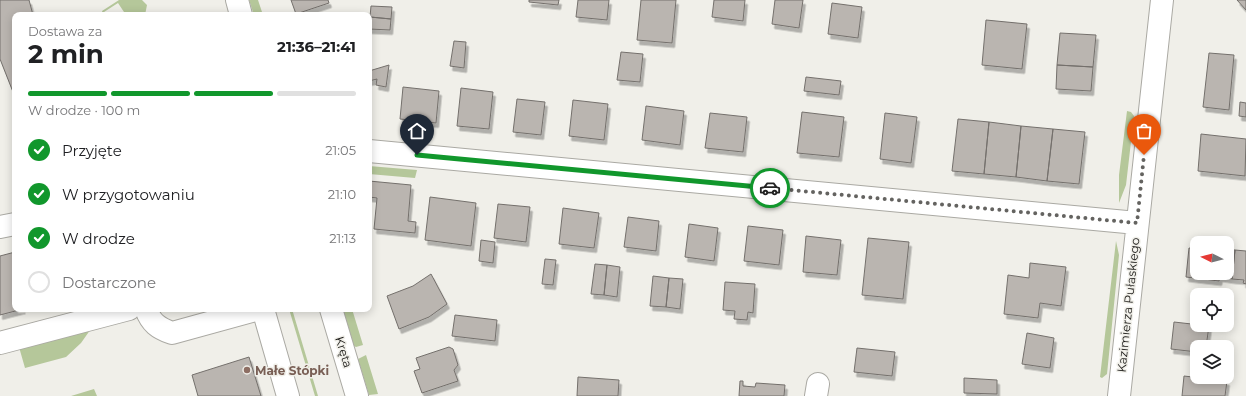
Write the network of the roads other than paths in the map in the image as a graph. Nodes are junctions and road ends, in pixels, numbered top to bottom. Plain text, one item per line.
1 (237, 0) edge
2 (1162, 0) edge
3 (241, 12) edge
4 (372, 151) edge
5 (1137, 223) junction
6 (12, 225) edge
7 (0, 228) edge
8 (118, 312) edge
9 (147, 312) edge
10 (248, 312) edge
11 (264, 312) edge
12 (332, 312) edge
13 (0, 343) edge
14 (288, 396) edge
15 (357, 396) edge
16 (1119, 396) edge

1 - 3 street
2 - 5 street, Kazimierza Pułaskiego
4 - 5 street
5 - 16 street, Kazimierza Pułaskiego
6 - 7 street
8 - 13 street
9 - 10 street
11 - 14 street
12 - 15 street, Kręta

